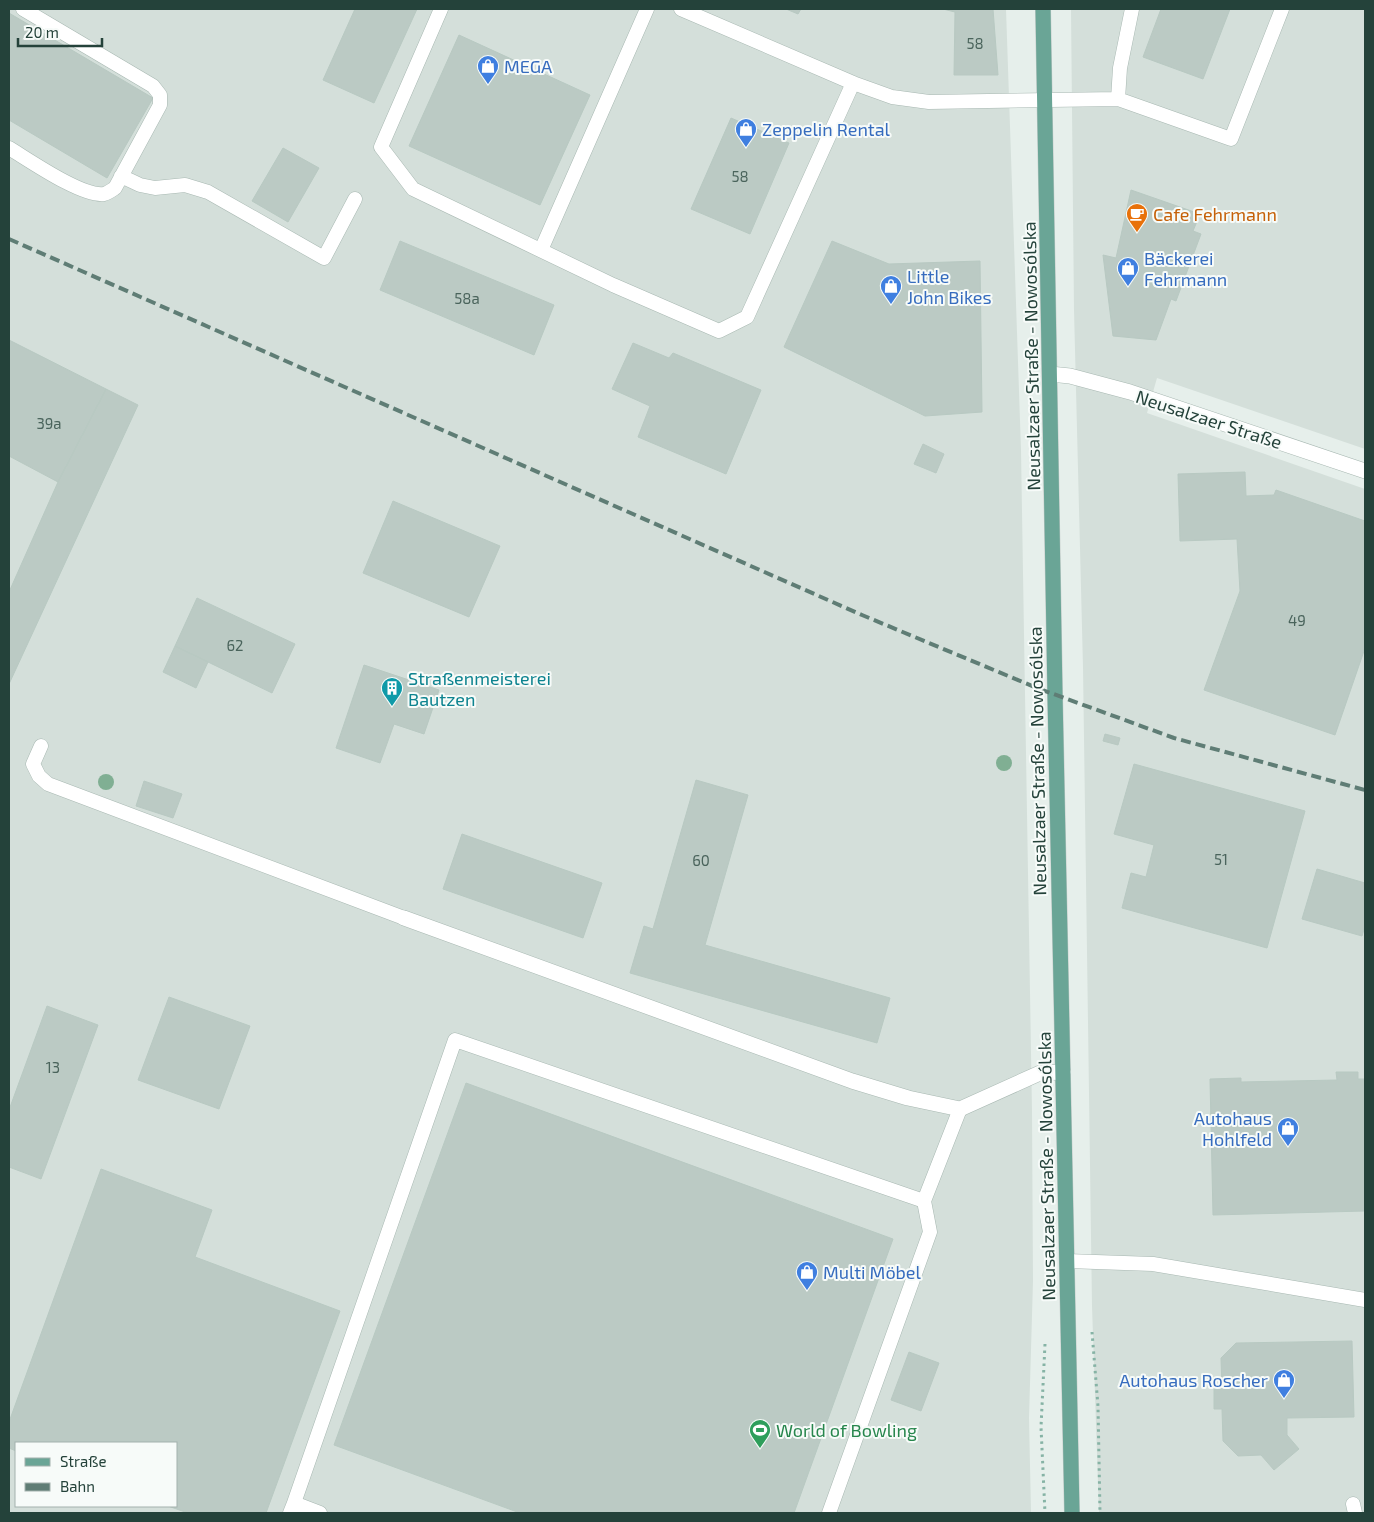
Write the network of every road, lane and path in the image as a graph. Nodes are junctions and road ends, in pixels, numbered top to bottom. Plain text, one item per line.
1 (23, 9) edge
2 (441, 9) edge
3 (648, 9) edge
4 (681, 9) edge
5 (1043, 9) edge
6 (1132, 9) edge
7 (1282, 9) edge
8 (853, 83) junction
9 (1044, 99) junction
10 (1118, 99) junction
11 (9, 148) edge
12 (121, 176) junction
13 (355, 199) dead end
14 (541, 250) junction
15 (1050, 374) junction
16 (1365, 471) edge
17 (41, 746) dead end
18 (404, 918) joint
19 (1063, 1072) junction
20 (960, 1109) junction
21 (924, 1201) junction
22 (1067, 1261) junction
23 (1365, 1300) edge
24 (1092, 1329) dead end
25 (292, 1508) edge
26 (320, 1513) edge
27 (830, 1513) edge
28 (1072, 1513) edge
29 (1100, 1513) edge

1 - 12 lane
2 - 14 lane
3 - 14 lane
4 - 8 lane
5 - 9 main road, Neusalzaer Straße - Nowosólska
6 - 10 lane
7 - 10 lane
8 - 9 lane
8 - 14 lane
9 - 10 lane
9 - 15 main road, Neusalzaer Straße - Nowosólska
11 - 12 lane
12 - 13 lane
15 - 16 street, Neusalzaer Straße
15 - 19 main road, Neusalzaer Straße - Nowosólska
17 - 18 lane
18 - 20 street
19 - 20 street
19 - 22 main road, Neusalzaer Straße - Nowosólska
20 - 21 lane
21 - 25 lane
21 - 27 lane
22 - 23 lane
22 - 28 main road, Neusalzaer Straße - Nowosólska
24 - 29 path
25 - 26 lane

